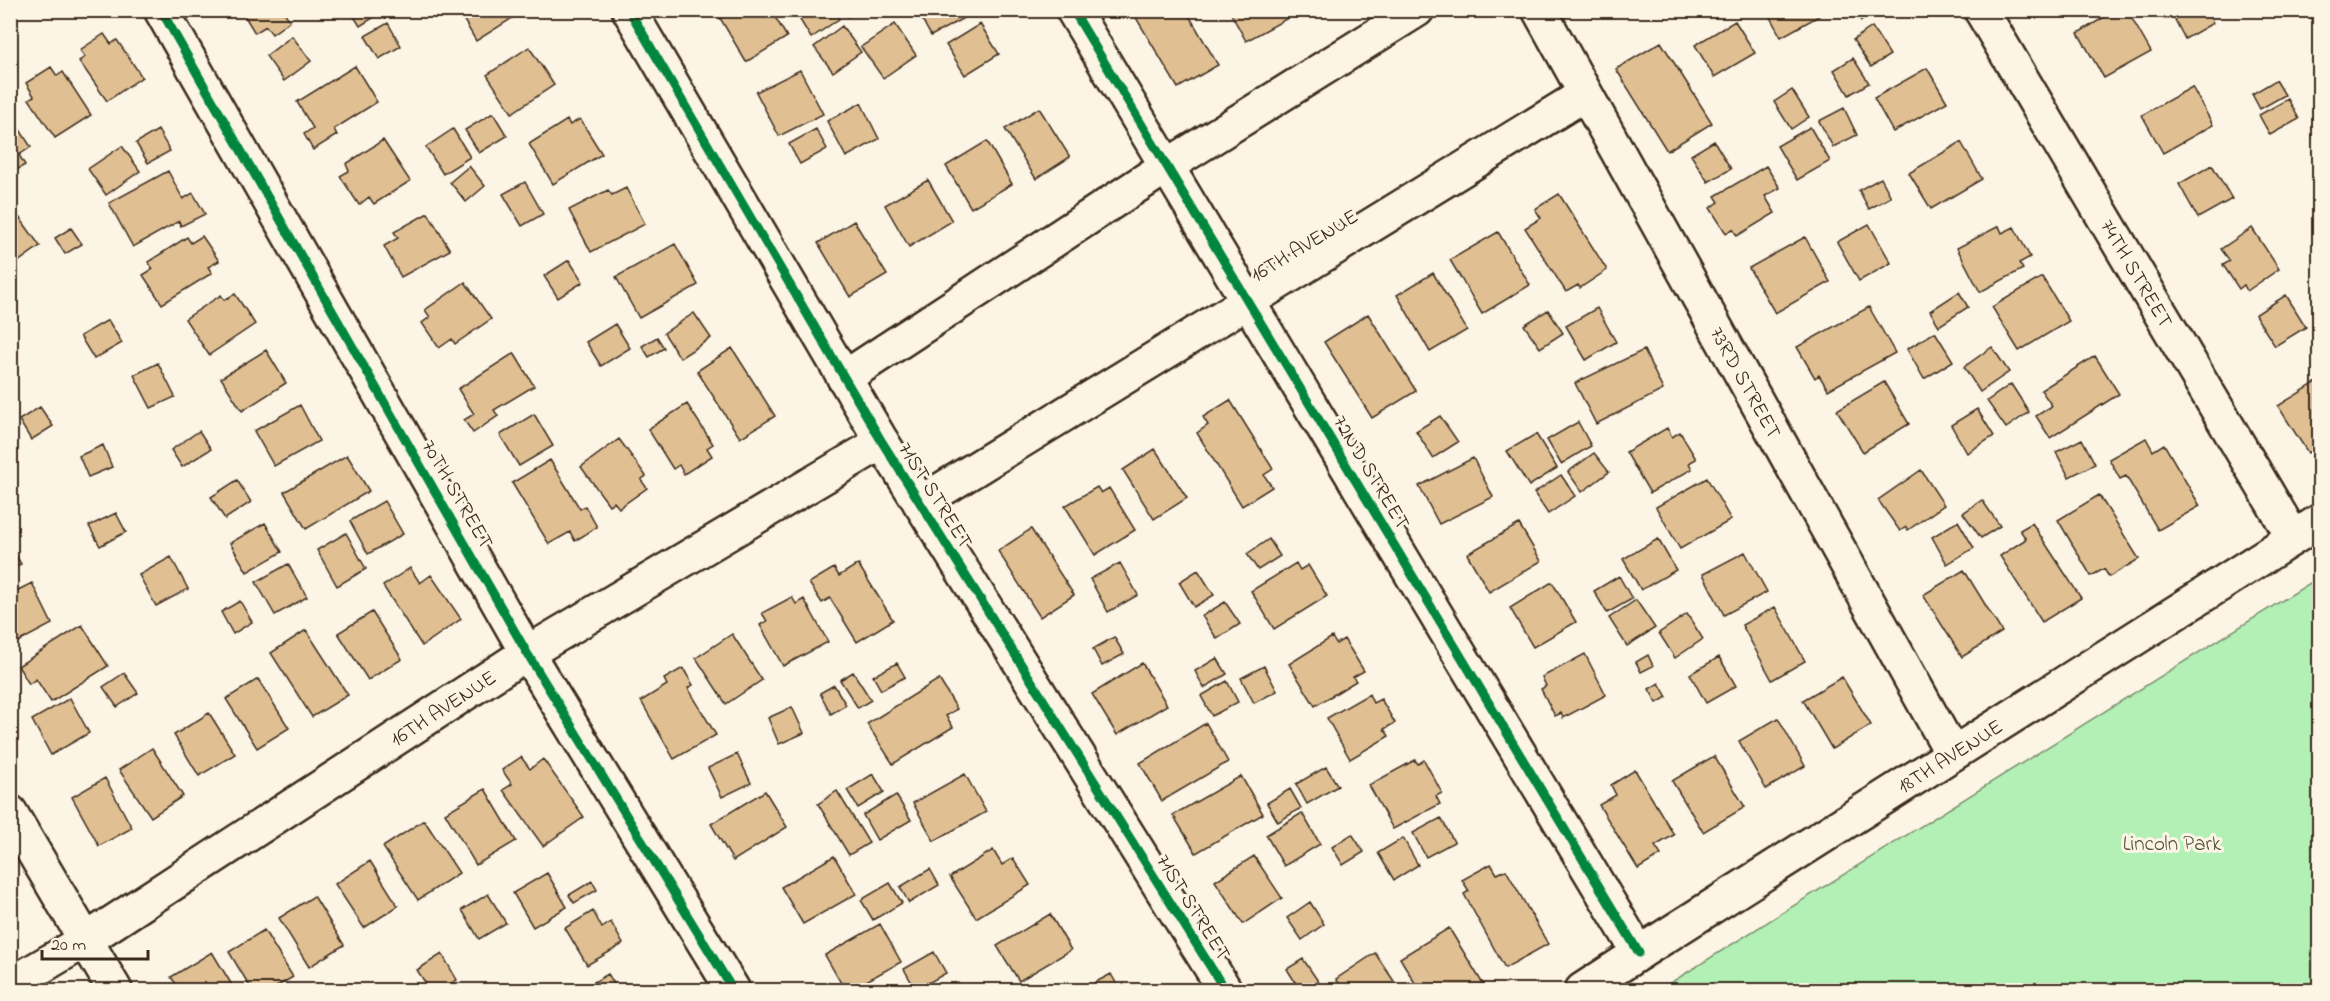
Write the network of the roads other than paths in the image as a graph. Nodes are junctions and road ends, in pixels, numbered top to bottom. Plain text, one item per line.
1 (161, 10) edge
2 (629, 10) edge
3 (1073, 10) edge
4 (1417, 10) edge
5 (1539, 10) edge
6 (1981, 10) edge
7 (1585, 94) junction
8 (1167, 166) junction
9 (1248, 301) junction
10 (844, 378) junction
11 (882, 442) junction
12 (920, 503) junction
13 (2306, 529) edge
14 (527, 653) junction
15 (1952, 753) junction
16 (10, 812) edge
17 (86, 940) junction
18 (1639, 953) junction
19 (10, 986) edge
20 (116, 990) edge
21 (733, 990) edge
22 (1225, 990) edge
23 (1582, 990) edge

1 - 14 street, 70TH STREET
2 - 10 street, 71ST STREET
3 - 8 street, 72ND STREET
4 - 8 street
5 - 7 street, 73RD STREET
6 - 13 street, 74TH STREET
7 - 9 street, 16TH AVENUE
7 - 15 street, 73RD STREET
8 - 9 street, 72ND STREET
8 - 10 street
9 - 12 street, 16TH AVENUE
9 - 18 street, 72ND STREET
10 - 11 street, 71ST STREET
11 - 12 street, 71ST STREET
11 - 14 street, 16TH AVENUE
12 - 22 street, 71ST STREET
13 - 15 street, 18TH AVENUE
14 - 17 street, 16TH AVENUE
14 - 21 street, 70TH STREET
15 - 18 street, 18TH AVENUE
16 - 17 street
17 - 19 street, 16TH AVENUE
17 - 20 street
18 - 23 street, 18TH AVENUE

